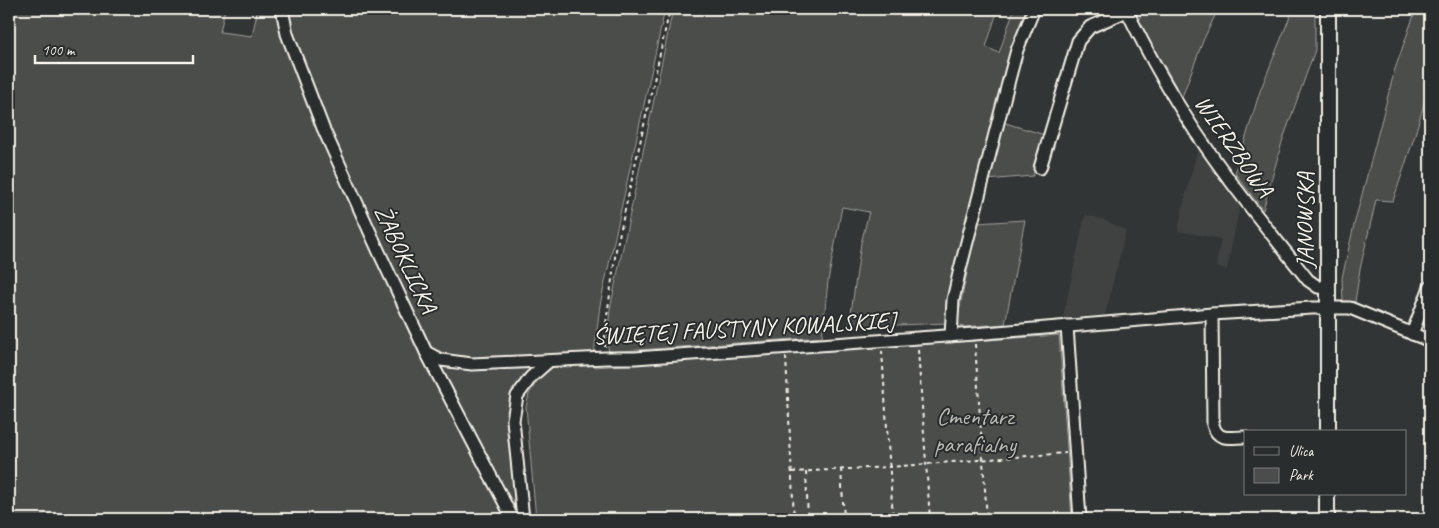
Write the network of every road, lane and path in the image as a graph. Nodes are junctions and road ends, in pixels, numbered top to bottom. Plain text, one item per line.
1 (282, 9) edge
2 (670, 9) edge
3 (1034, 9) edge
4 (1328, 9) edge
5 (1127, 10) edge
6 (1040, 168) dead end
7 (1430, 287) edge
8 (1328, 288) junction
9 (1328, 308) junction
10 (1212, 314) junction
11 (1067, 326) junction
12 (974, 334) junction
13 (1412, 334) junction
14 (951, 336) junction
15 (881, 341) junction
16 (1430, 341) edge
17 (785, 347) junction
18 (918, 349) dead end
19 (426, 352) junction
20 (606, 358) junction
21 (549, 361) junction
22 (1328, 430) edge
23 (1244, 437) edge
24 (1070, 453) dead end
25 (983, 459) junction
26 (926, 464) junction
27 (889, 467) junction
28 (841, 469) junction
29 (806, 471) junction
30 (792, 472) junction
31 (1328, 496) edge
32 (513, 519) edge
33 (523, 519) edge
34 (794, 519) edge
35 (808, 519) edge
36 (844, 519) edge
37 (893, 519) edge
38 (930, 519) edge
39 (987, 519) edge
40 (1080, 519) edge
41 (1327, 519) edge

1 - 19 street, ŻABOKLICKA
2 - 20 path
3 - 14 street
4 - 8 main road, JANOWSKA
5 - 6 street
5 - 8 street, WIERZBOWA
7 - 13 street
8 - 9 main road, JANOWSKA
9 - 10 street, ŚWIĘTEJ FAUSTYNY KOWALSKIEJ
9 - 13 street, ŚWIĘTEJ FAUSTYNY KOWALSKIEJ
9 - 22 main road, JANOWSKA
10 - 11 street, ŚWIĘTEJ FAUSTYNY KOWALSKIEJ
10 - 23 street
11 - 12 street, ŚWIĘTEJ FAUSTYNY KOWALSKIEJ
11 - 40 street
12 - 14 street, ŚWIĘTEJ FAUSTYNY KOWALSKIEJ
12 - 25 path
13 - 16 street, ŚWIĘTEJ FAUSTYNY KOWALSKIEJ
14 - 15 street, ŚWIĘTEJ FAUSTYNY KOWALSKIEJ
15 - 17 street, ŚWIĘTEJ FAUSTYNY KOWALSKIEJ
15 - 27 path
17 - 20 street, ŚWIĘTEJ FAUSTYNY KOWALSKIEJ
17 - 30 path
18 - 26 path
19 - 21 street, ŚWIĘTEJ FAUSTYNY KOWALSKIEJ
19 - 32 street, ŻABOKLICKA
20 - 21 street, ŚWIĘTEJ FAUSTYNY KOWALSKIEJ
21 - 33 street
24 - 25 path
25 - 26 path
25 - 39 path
26 - 27 path
26 - 38 path
27 - 28 path
27 - 37 path
28 - 29 path
28 - 36 path
29 - 30 path
29 - 35 path
30 - 34 path
31 - 41 main road

